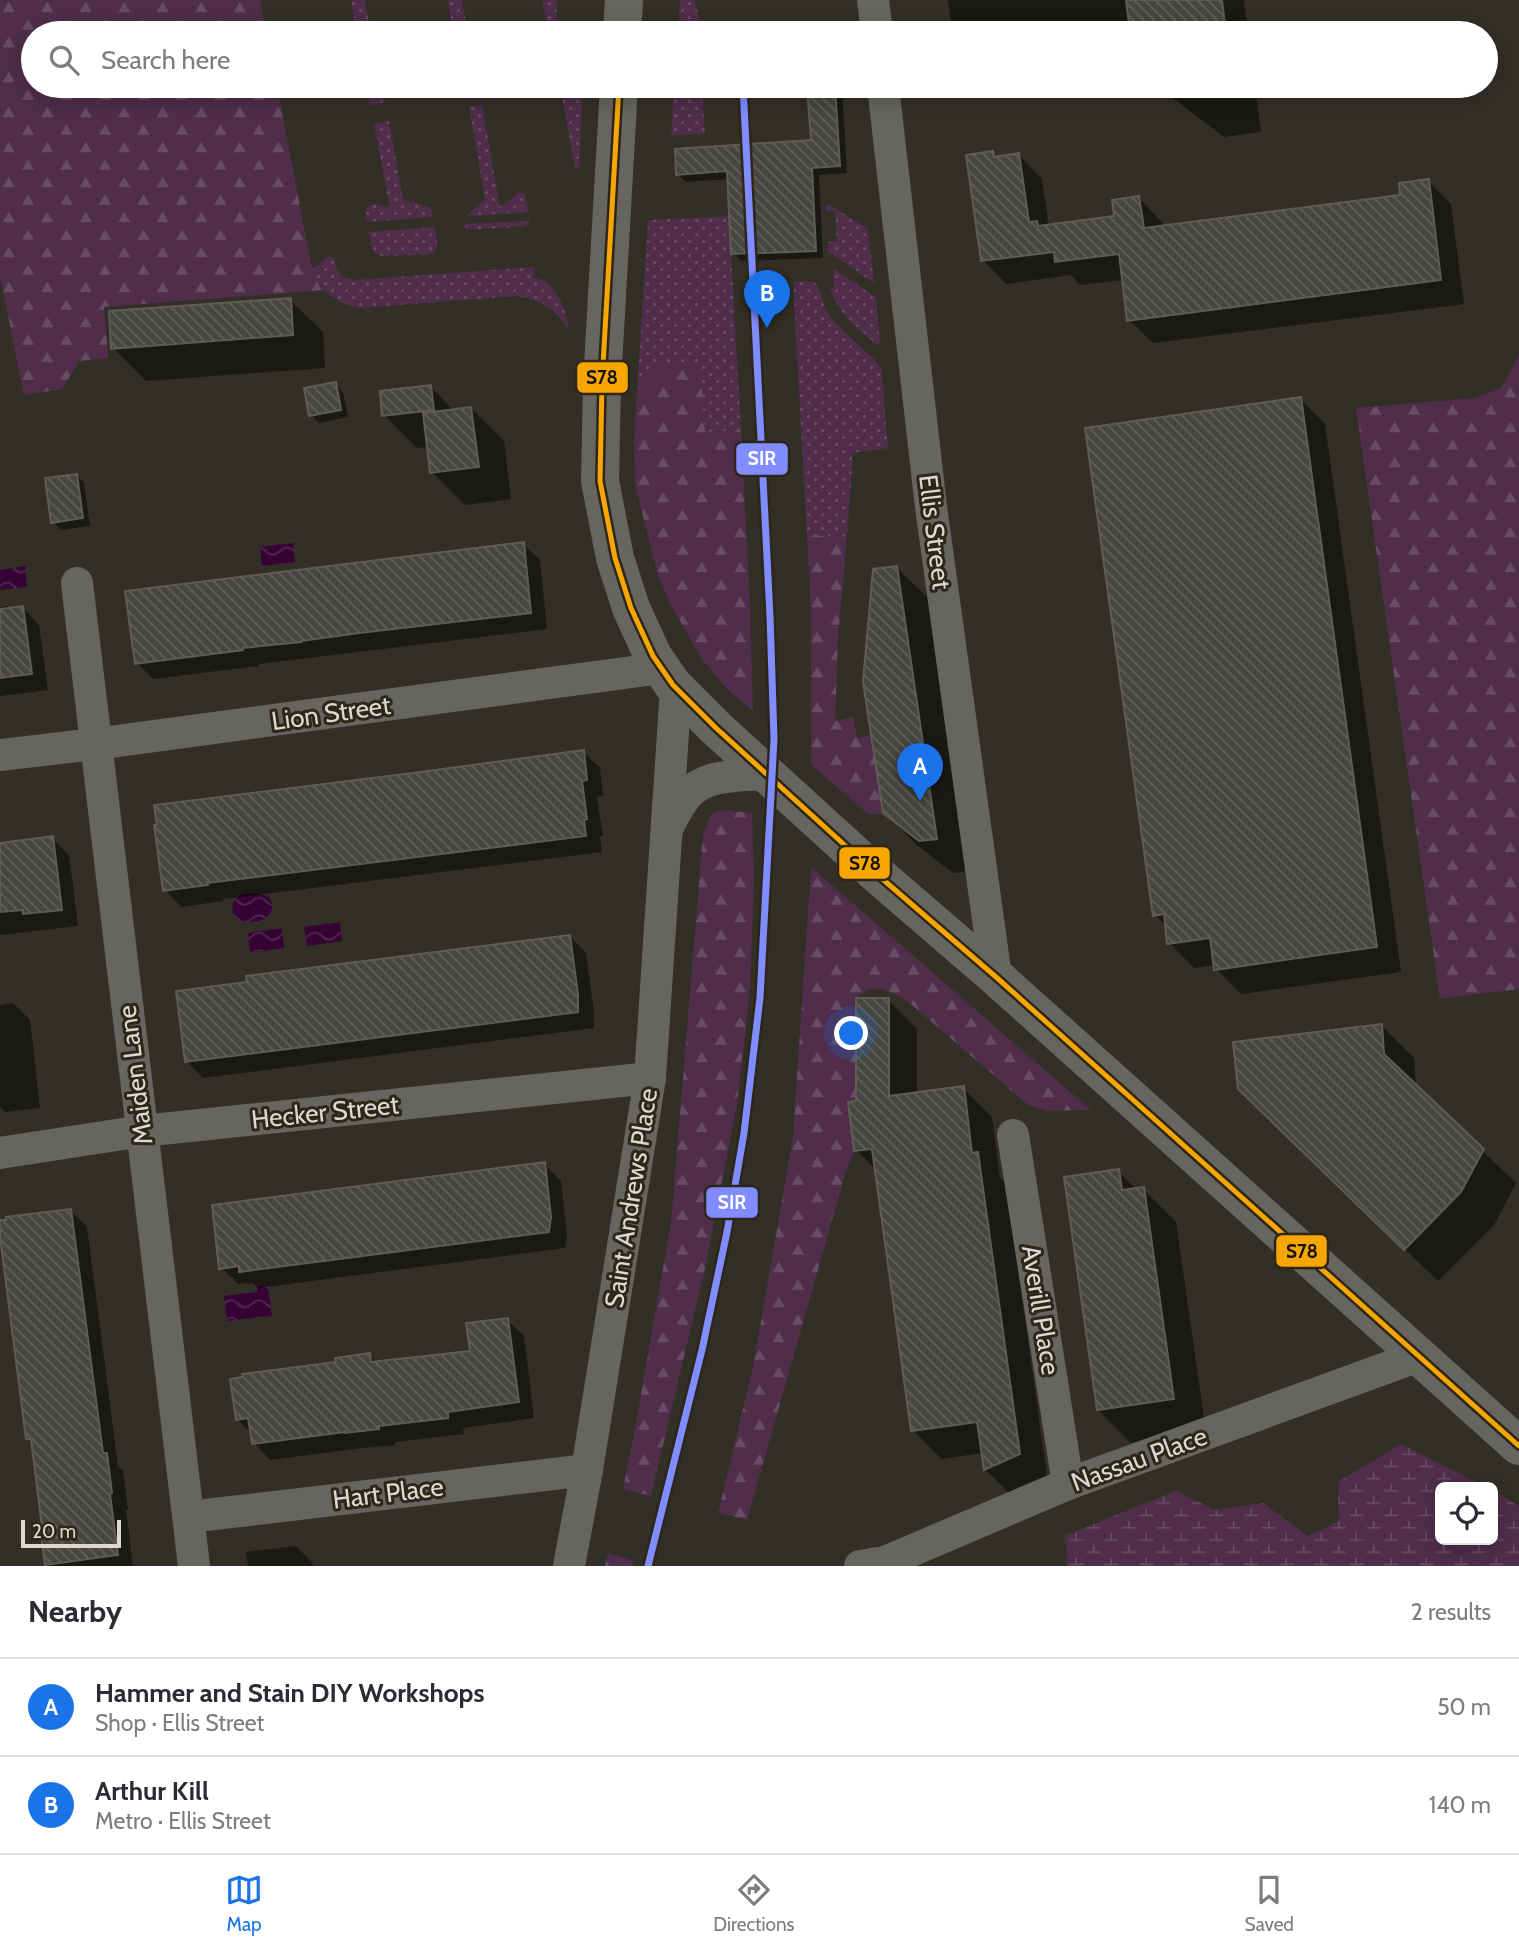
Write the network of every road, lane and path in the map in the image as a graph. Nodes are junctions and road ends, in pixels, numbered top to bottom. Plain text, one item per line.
1 (624, 0) edge
2 (873, 0) edge
3 (623, 21) edge
4 (876, 21) edge
5 (618, 98) edge
6 (884, 98) edge
7 (77, 583) dead end
8 (669, 678) junction
9 (95, 744) junction
10 (0, 755) edge
11 (767, 774) junction
12 (667, 828) junction
13 (996, 977) junction
14 (650, 1078) junction
15 (142, 1131) junction
16 (1013, 1135) dead end
17 (0, 1153) edge
18 (1419, 1356) junction
19 (1519, 1446) edge
20 (587, 1470) junction
21 (1069, 1484) junction
22 (188, 1517) junction
23 (194, 1566) edge
24 (569, 1566) edge
25 (860, 1566) edge

1 - 3 street
2 - 4 street
5 - 8 street
6 - 13 street, Ellis Street
7 - 9 street, Maiden Lane
8 - 9 street, Lion Street
8 - 11 street
8 - 12 street, Saint Andrews Place
9 - 10 street, Lion Street
9 - 15 street, Maiden Lane
11 - 12 street, Saint Andrews Place
11 - 13 street
12 - 14 street, Saint Andrews Place
13 - 18 street
14 - 15 street, Hecker Street
14 - 20 street, Saint Andrews Place
15 - 17 street, Hecker Street
15 - 22 street, Maiden Lane
16 - 21 street, Averill Place
18 - 19 street
18 - 21 street, Nassau Place
20 - 22 street, Hart Place
20 - 24 street, Saint Andrews Place
21 - 25 street, Nassau Place
22 - 23 street, Maiden Lane

